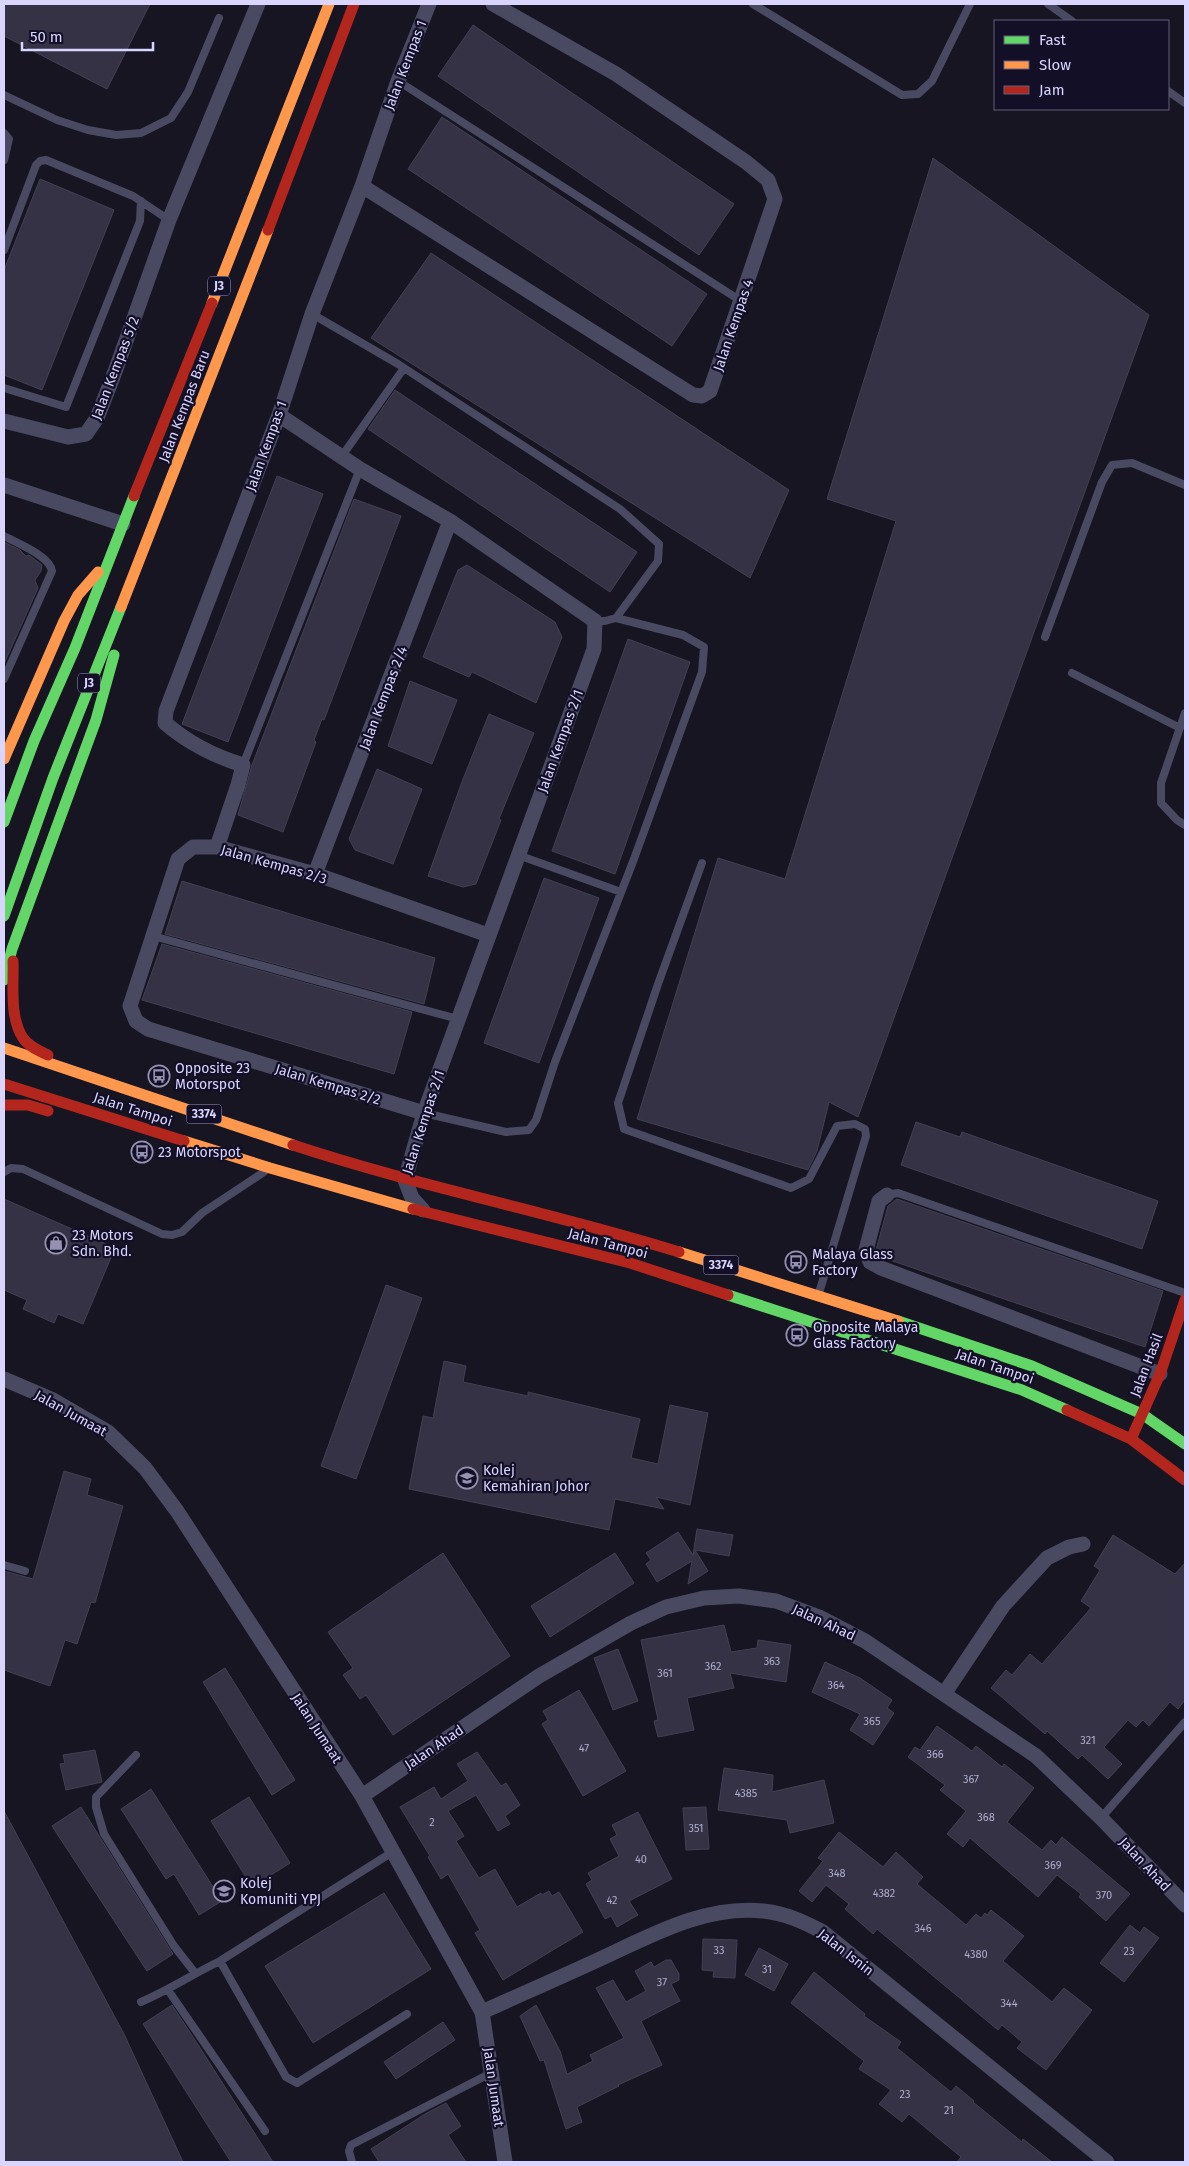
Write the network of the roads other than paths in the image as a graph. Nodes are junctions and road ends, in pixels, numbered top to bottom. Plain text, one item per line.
1 (258, 4) edge
2 (329, 4) edge
3 (354, 4) edge
4 (429, 4) edge
5 (493, 4) edge
6 (753, 4) edge
7 (970, 4) edge
8 (1048, 4) edge
9 (219, 18) dead end
10 (1071, 20) edge
11 (398, 81) junction
12 (1169, 92) edge
13 (4, 95) edge
14 (1185, 103) edge
15 (4, 133) edge
16 (4, 160) edge
17 (362, 186) junction
18 (142, 200) junction
19 (168, 220) junction
20 (4, 250) edge
21 (742, 301) junction
22 (312, 314) junction
23 (404, 368) junction
24 (4, 388) edge
25 (278, 415) junction
26 (4, 421) edge
27 (342, 456) junction
28 (360, 469) junction
29 (4, 485) edge
30 (1185, 485) edge
31 (450, 521) junction
32 (123, 524) junction
33 (4, 536) edge
34 (144, 550) junction
35 (108, 563) junction
36 (616, 618) junction
37 (594, 621) junction
38 (1045, 637) dead end
39 (1072, 673) dead end
40 (4, 679) edge
41 (1185, 713) edge
42 (1180, 728) junction
43 (4, 759) edge
44 (243, 765) junction
45 (4, 822) edge
46 (1185, 825) edge
47 (217, 847) junction
48 (518, 855) junction
49 (702, 863) dead end
50 (316, 874) junction
51 (621, 892) junction
52 (4, 916) edge
53 (488, 935) junction
54 (153, 936) junction
55 (12, 949) junction
56 (4, 980) edge
57 (130, 1006) joint
58 (458, 1019) junction
59 (4, 1048) edge
60 (4, 1084) edge
61 (131, 1089) junction
62 (4, 1105) edge
63 (424, 1114) junction
64 (191, 1143) junction
65 (270, 1168) junction
66 (4, 1172) edge
67 (404, 1180) junction
68 (888, 1195) joint
69 (424, 1212) junction
70 (1185, 1293) edge
71 (818, 1295) junction
72 (1185, 1300) edge
73 (1160, 1374) junction
74 (4, 1379) edge
75 (1142, 1414) junction
76 (1132, 1439) junction
77 (1185, 1444) edge
78 (1185, 1480) edge
79 (1083, 1544) dead end
80 (4, 1565) edge
81 (25, 1571) dead end
82 (944, 1694) junction
83 (1185, 1722) edge
84 (136, 1755) dead end
85 (362, 1796) junction
86 (1101, 1818) junction
87 (394, 1851) junction
88 (1185, 1905) edge
89 (220, 1961) junction
90 (195, 1973) junction
91 (168, 1990) junction
92 (141, 2002) dead end
93 (482, 2012) junction
94 (407, 2014) dead end
95 (493, 2072) junction
96 (265, 2131) dead end
97 (352, 2162) edge
98 (505, 2162) edge
99 (1107, 2162) edge

1 - 19 street
2 - 32 main road, Jalan Kempas Baru / J3
3 - 34 main road, Jalan Kempas Baru / J3
4 - 11 street, Jalan Kempas 1
5 - 21 street, Jalan Kempas 4
6 - 7 lane
8 - 10 lane
9 - 13 lane
11 - 17 street, Jalan Kempas 1
11 - 21 lane
12 - 14 lane
15 - 16 lane
17 - 21 street, Jalan Kempas 4
17 - 22 street, Jalan Kempas 1
18 - 19 lane
18 - 20 lane
18 - 24 lane
19 - 26 street, Jalan Kempas 5/2
22 - 23 lane
22 - 25 street, Jalan Kempas 1
23 - 27 lane
23 - 36 lane
25 - 27 street
25 - 44 street, Jalan Kempas 1
27 - 28 street
28 - 31 street
28 - 44 lane
29 - 32 street
30 - 38 lane
31 - 37 street
31 - 50 street, Jalan Kempas 2/4
32 - 35 main road, Jalan Kempas Baru / J3
33 - 40 lane
34 - 52 main road, Jalan Kempas Baru / J3
34 - 55 main road
35 - 43 main road
35 - 45 main road, Jalan Kempas Baru / J3
36 - 37 lane
36 - 51 lane
37 - 48 street, Jalan Kempas 2/1
39 - 42 lane
41 - 42 lane
42 - 46 lane
44 - 47 street
47 - 50 street, Jalan Kempas 2/3
47 - 54 street, Jalan Kempas 2/3
48 - 51 lane
48 - 53 street, Jalan Kempas 2/1
49 - 71 lane
50 - 53 street, Jalan Kempas 2/3
51 - 63 lane
53 - 58 street, Jalan Kempas 2/1
54 - 57 street, Jalan Kempas 2/3
54 - 58 lane
55 - 56 main road
55 - 61 main road
57 - 63 street, Jalan Kempas 2/2
58 - 63 street, Jalan Kempas 2/1
59 - 61 main road, Jalan Tampoi / 3374
60 - 64 main road, Jalan Tampoi / 3374
61 - 67 main road, Jalan Tampoi / 3374
62 - 64 main road
63 - 67 street, Jalan Kempas 2/1
64 - 65 main road, Jalan Tampoi / 3374
65 - 66 lane
65 - 69 main road, Jalan Tampoi / 3374
67 - 69 street, Jalan Kempas 2/1
67 - 71 main road, Jalan Tampoi / 3374
68 - 70 lane
68 - 73 street
69 - 76 main road, Jalan Tampoi / 3374
71 - 75 main road, Jalan Tampoi / 3374
72 - 73 main road, Jalan Hasil
73 - 75 main road, Jalan Hasil
74 - 85 street, Jalan Jumaat
75 - 76 main road, Jalan Hasil
75 - 77 main road, Jalan Tampoi / 3374
76 - 78 main road, Jalan Tampoi / 3374
79 - 82 street
80 - 81 lane
82 - 85 street, Jalan Ahad
82 - 86 street, Jalan Ahad
83 - 86 lane
84 - 90 lane
85 - 87 street, Jalan Jumaat
86 - 88 street, Jalan Ahad
87 - 89 lane
87 - 93 street, Jalan Jumaat
89 - 90 lane
89 - 94 lane
90 - 91 lane
91 - 92 lane
91 - 96 lane
93 - 95 street, Jalan Jumaat
93 - 99 street, Jalan Isnin
95 - 97 lane
95 - 98 street, Jalan Jumaat

